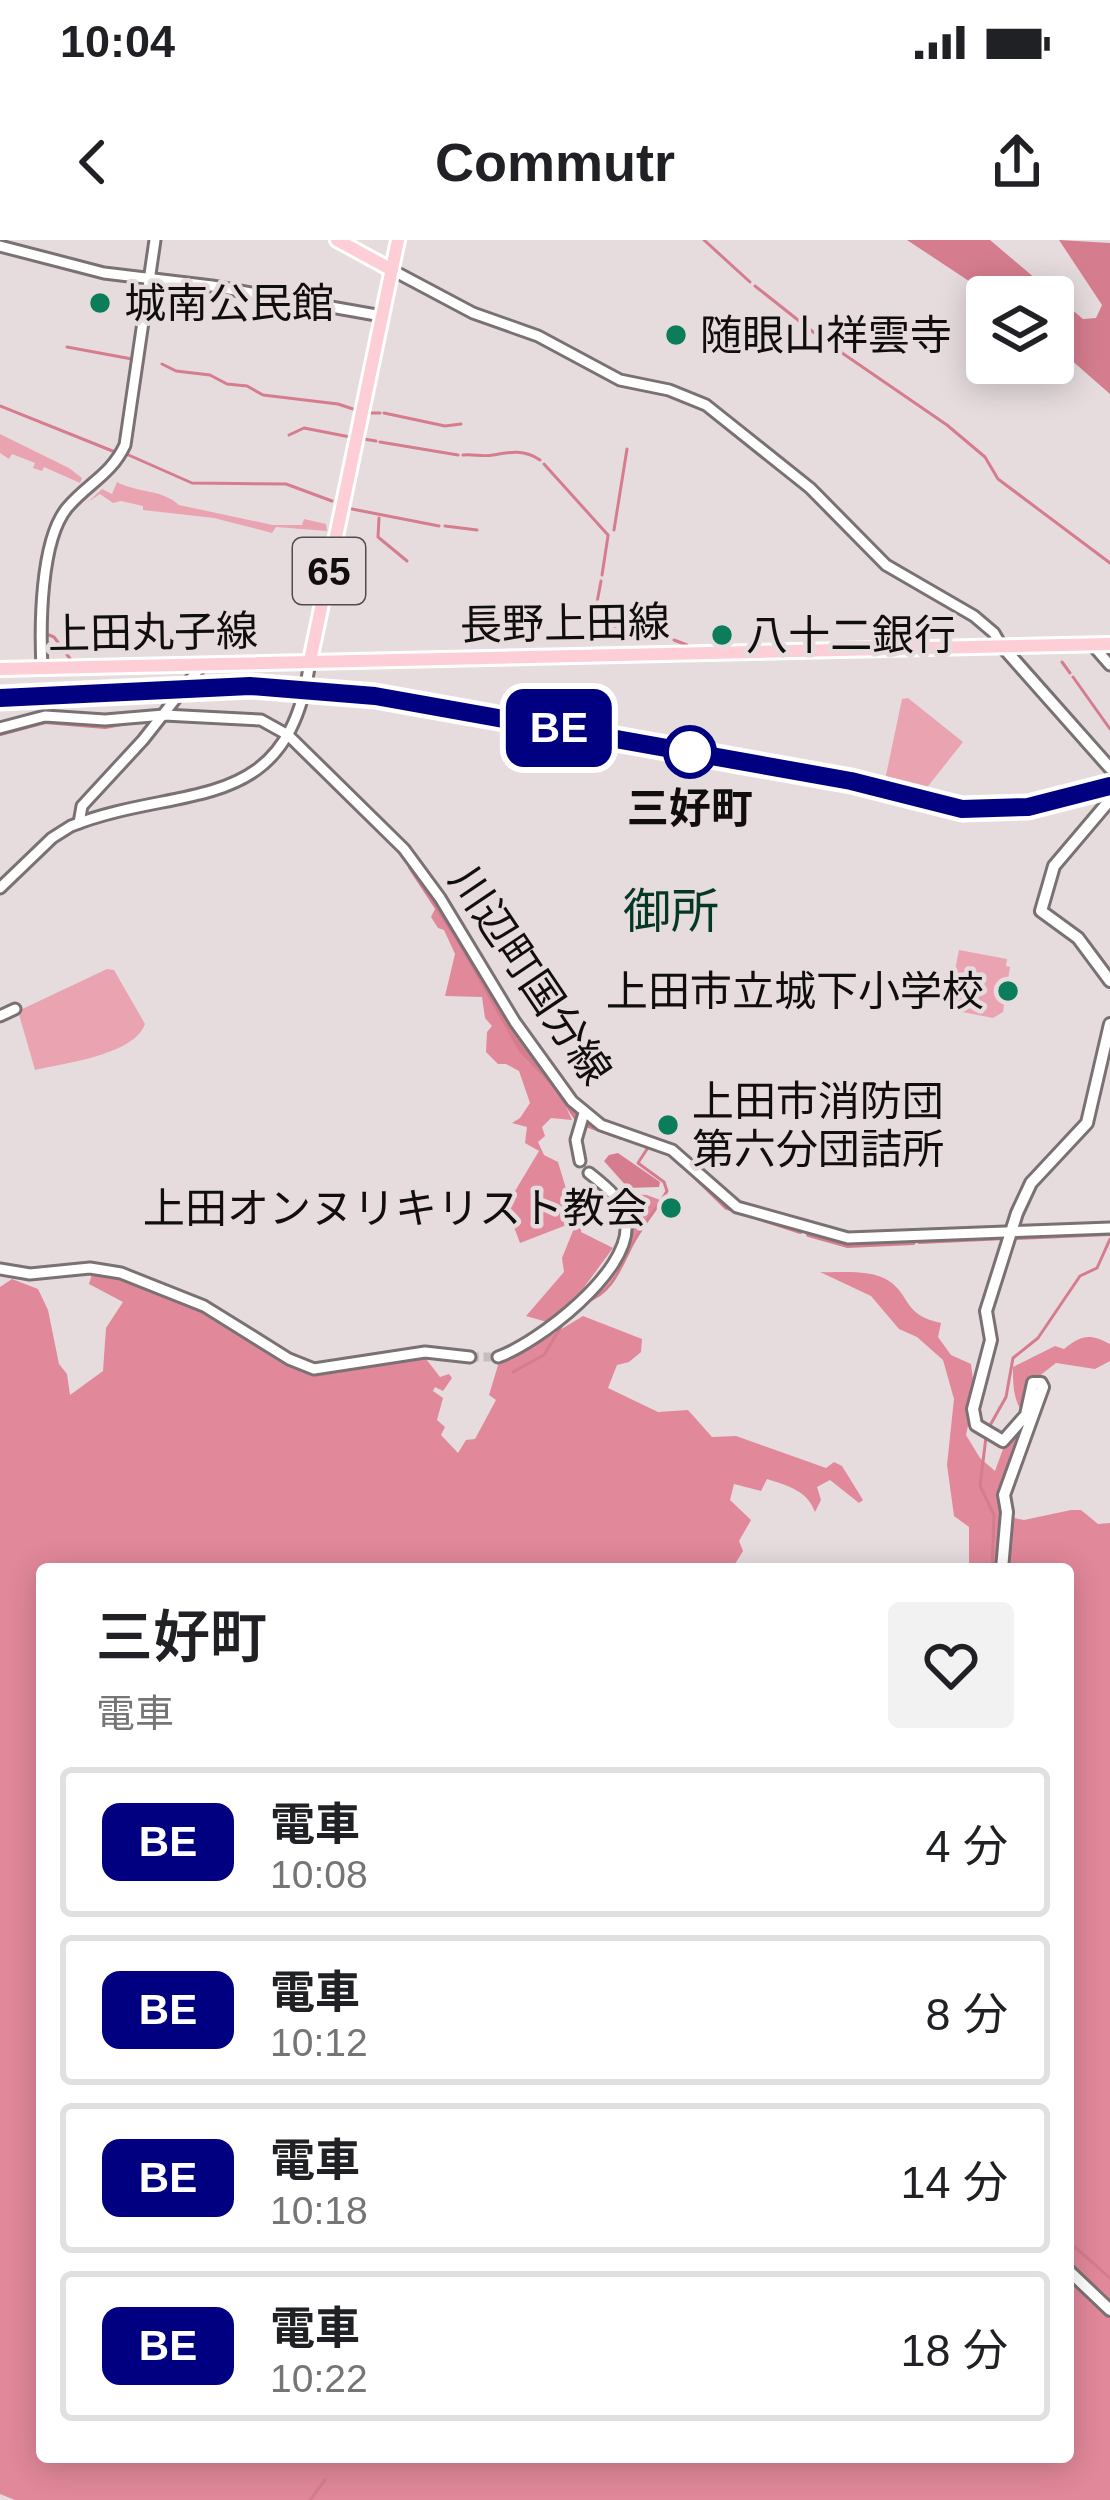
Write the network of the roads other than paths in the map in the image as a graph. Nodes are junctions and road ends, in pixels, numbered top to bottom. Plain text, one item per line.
1 (154, 240) edge
2 (337, 240) edge
3 (398, 240) edge
4 (0, 245) edge
5 (392, 270) junction
6 (150, 280) junction
7 (382, 316) junction
8 (1001, 645) junction
9 (1103, 647) edge
10 (310, 661) junction
11 (202, 665) junction
12 (1110, 665) edge
13 (42, 668) junction
14 (0, 669) edge
15 (164, 715) junction
16 (0, 728) edge
17 (288, 734) junction
18 (1110, 768) edge
19 (1110, 800) edge
20 (79, 823) junction
21 (0, 887) edge
22 (1110, 981) edge
23 (15, 1009) dead end
24 (0, 1016) edge
25 (1110, 1024) edge
26 (584, 1113) junction
27 (580, 1161) dead end
28 (589, 1173) dead end
29 (1110, 1228) edge
30 (1012, 1232) junction
31 (0, 1269) edge
32 (498, 1357) tunnel mouth
33 (470, 1358) tunnel mouth
34 (1003, 1563) edge
35 (1074, 2276) edge
36 (1110, 2310) edge

1 - 6 street
2 - 5 main road
3 - 5 main road, 上田丸子線 / 65
4 - 6 street
5 - 7 main road, 上田丸子線 / 65
5 - 8 street
6 - 7 street
6 - 13 street
7 - 10 main road, 上田丸子線 / 65
8 - 9 main road, 長野上田線
8 - 10 main road, 長野上田線
8 - 18 main road
9 - 12 street
10 - 11 main road, 上田丸子線 / 65
10 - 17 street
11 - 13 main road, 上田丸子線 / 65
11 - 15 street
13 - 14 main road, 上田丸子線 / 65
15 - 16 street, 川辺町国分線
15 - 17 street, 川辺町国分線
15 - 20 street
17 - 20 street
17 - 26 street, 川辺町国分線
19 - 22 main road
20 - 21 street
23 - 24 street
25 - 30 main road
26 - 27 street
26 - 30 street, 川辺町国分線
28 - 32 street
29 - 30 street, 川辺町国分線
30 - 34 main road
31 - 33 street
35 - 36 main road

